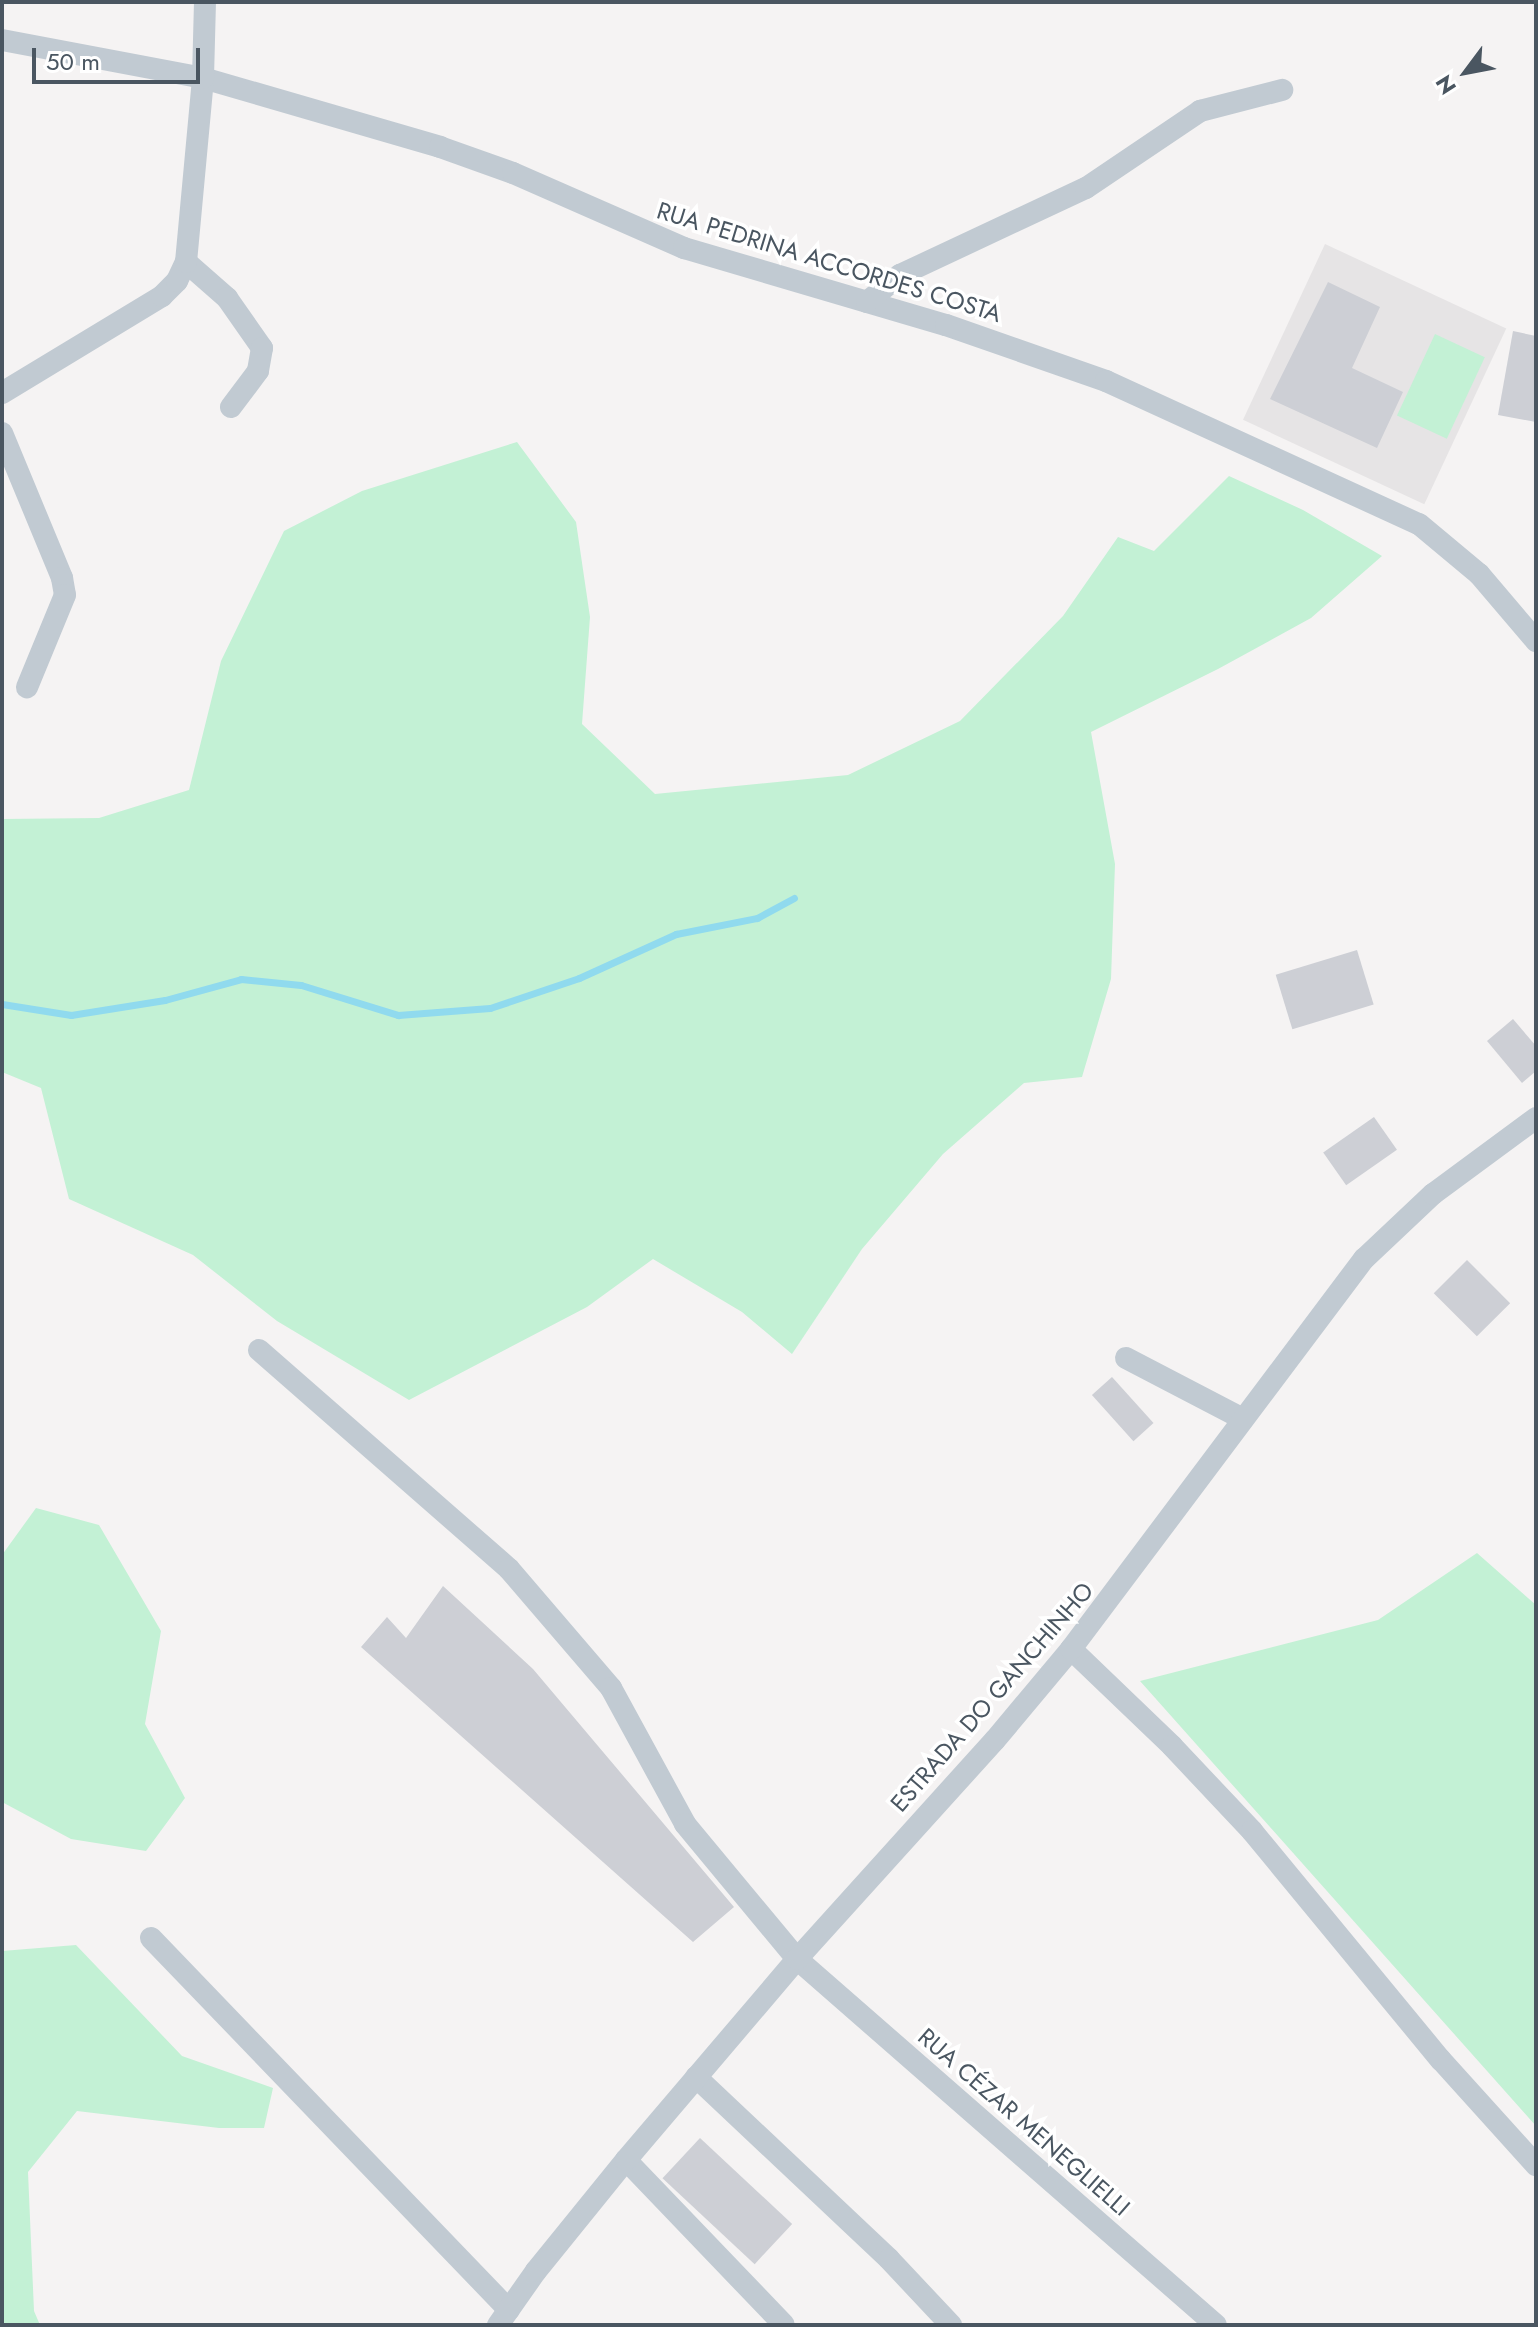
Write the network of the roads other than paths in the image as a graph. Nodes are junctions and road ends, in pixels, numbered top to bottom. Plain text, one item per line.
1 (205, 2) edge
2 (2, 40) edge
3 (203, 78) junction
4 (1282, 90) dead end
5 (186, 262) junction
6 (867, 302) junction
7 (2, 393) edge
8 (231, 407) dead end
9 (2, 433) edge
10 (1536, 641) edge
11 (27, 687) dead end
12 (1536, 1118) edge
13 (259, 1350) dead end
14 (1126, 1358) dead end
15 (1243, 1419) junction
16 (1071, 1649) junction
17 (151, 1938) dead end
18 (797, 1959) junction
19 (696, 2077) junction
20 (626, 2160) junction
21 (1536, 2165) edge
22 (504, 2317) edge
23 (784, 2325) edge
24 (951, 2325) edge
25 (1216, 2325) edge

1 - 3 street
2 - 3 street, RUA PEDRINA ACCORDES COSTA
3 - 5 street
3 - 6 street, RUA PEDRINA ACCORDES COSTA
4 - 6 street
5 - 7 street
5 - 8 street
6 - 10 street, RUA PEDRINA ACCORDES COSTA
9 - 11 street
12 - 15 street, ESTRADA DO GANCHINHO
13 - 18 street, RUA CÉZAR MENEGLIELLI
14 - 15 street
15 - 16 street, ESTRADA DO GANCHINHO
16 - 18 street, ESTRADA DO GANCHINHO
16 - 21 street
17 - 22 street
18 - 19 street, ESTRADA DO GANCHINHO
18 - 25 street, RUA CÉZAR MENEGLIELLI
19 - 20 street, ESTRADA DO GANCHINHO
19 - 24 street
20 - 22 street, ESTRADA DO GANCHINHO
20 - 23 street

